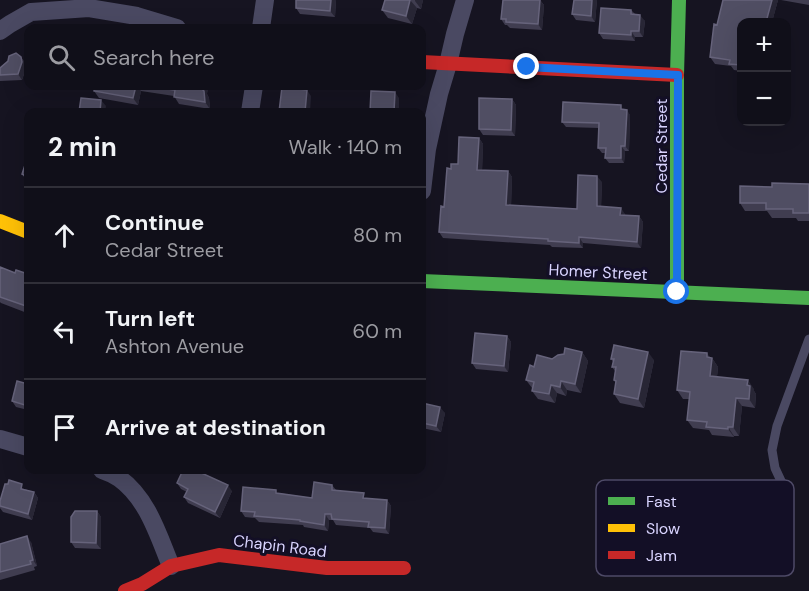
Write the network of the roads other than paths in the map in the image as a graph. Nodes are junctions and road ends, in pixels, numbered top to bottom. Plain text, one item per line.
1 (265, 0) edge
2 (465, 0) edge
3 (679, 0) edge
4 (87, 4) edge
5 (34, 6) edge
6 (164, 24) edge
7 (262, 24) edge
8 (0, 31) edge
9 (426, 62) edge
10 (448, 64) junction
11 (678, 75) junction
12 (253, 90) edge
13 (251, 108) edge
14 (426, 161) edge
15 (0, 221) edge
16 (24, 230) edge
17 (426, 281) edge
18 (677, 292) junction
19 (809, 298) edge
20 (809, 339) edge
21 (0, 439) edge
22 (24, 446) edge
23 (110, 474) edge
24 (781, 480) edge
25 (171, 566) junction
26 (404, 568) dead end
27 (125, 591) edge

1 - 7 street
2 - 10 street
3 - 11 street, Cedar Street
4 - 5 street
4 - 6 street
5 - 8 street
9 - 10 street
10 - 11 street
10 - 14 street
11 - 18 street, Cedar Street
12 - 13 street
15 - 16 street
17 - 18 street, Homer Street
18 - 19 street, Homer Street
20 - 24 lane
21 - 22 street
23 - 25 street
25 - 26 street, Chapin Road
25 - 27 street, Chapin Road

